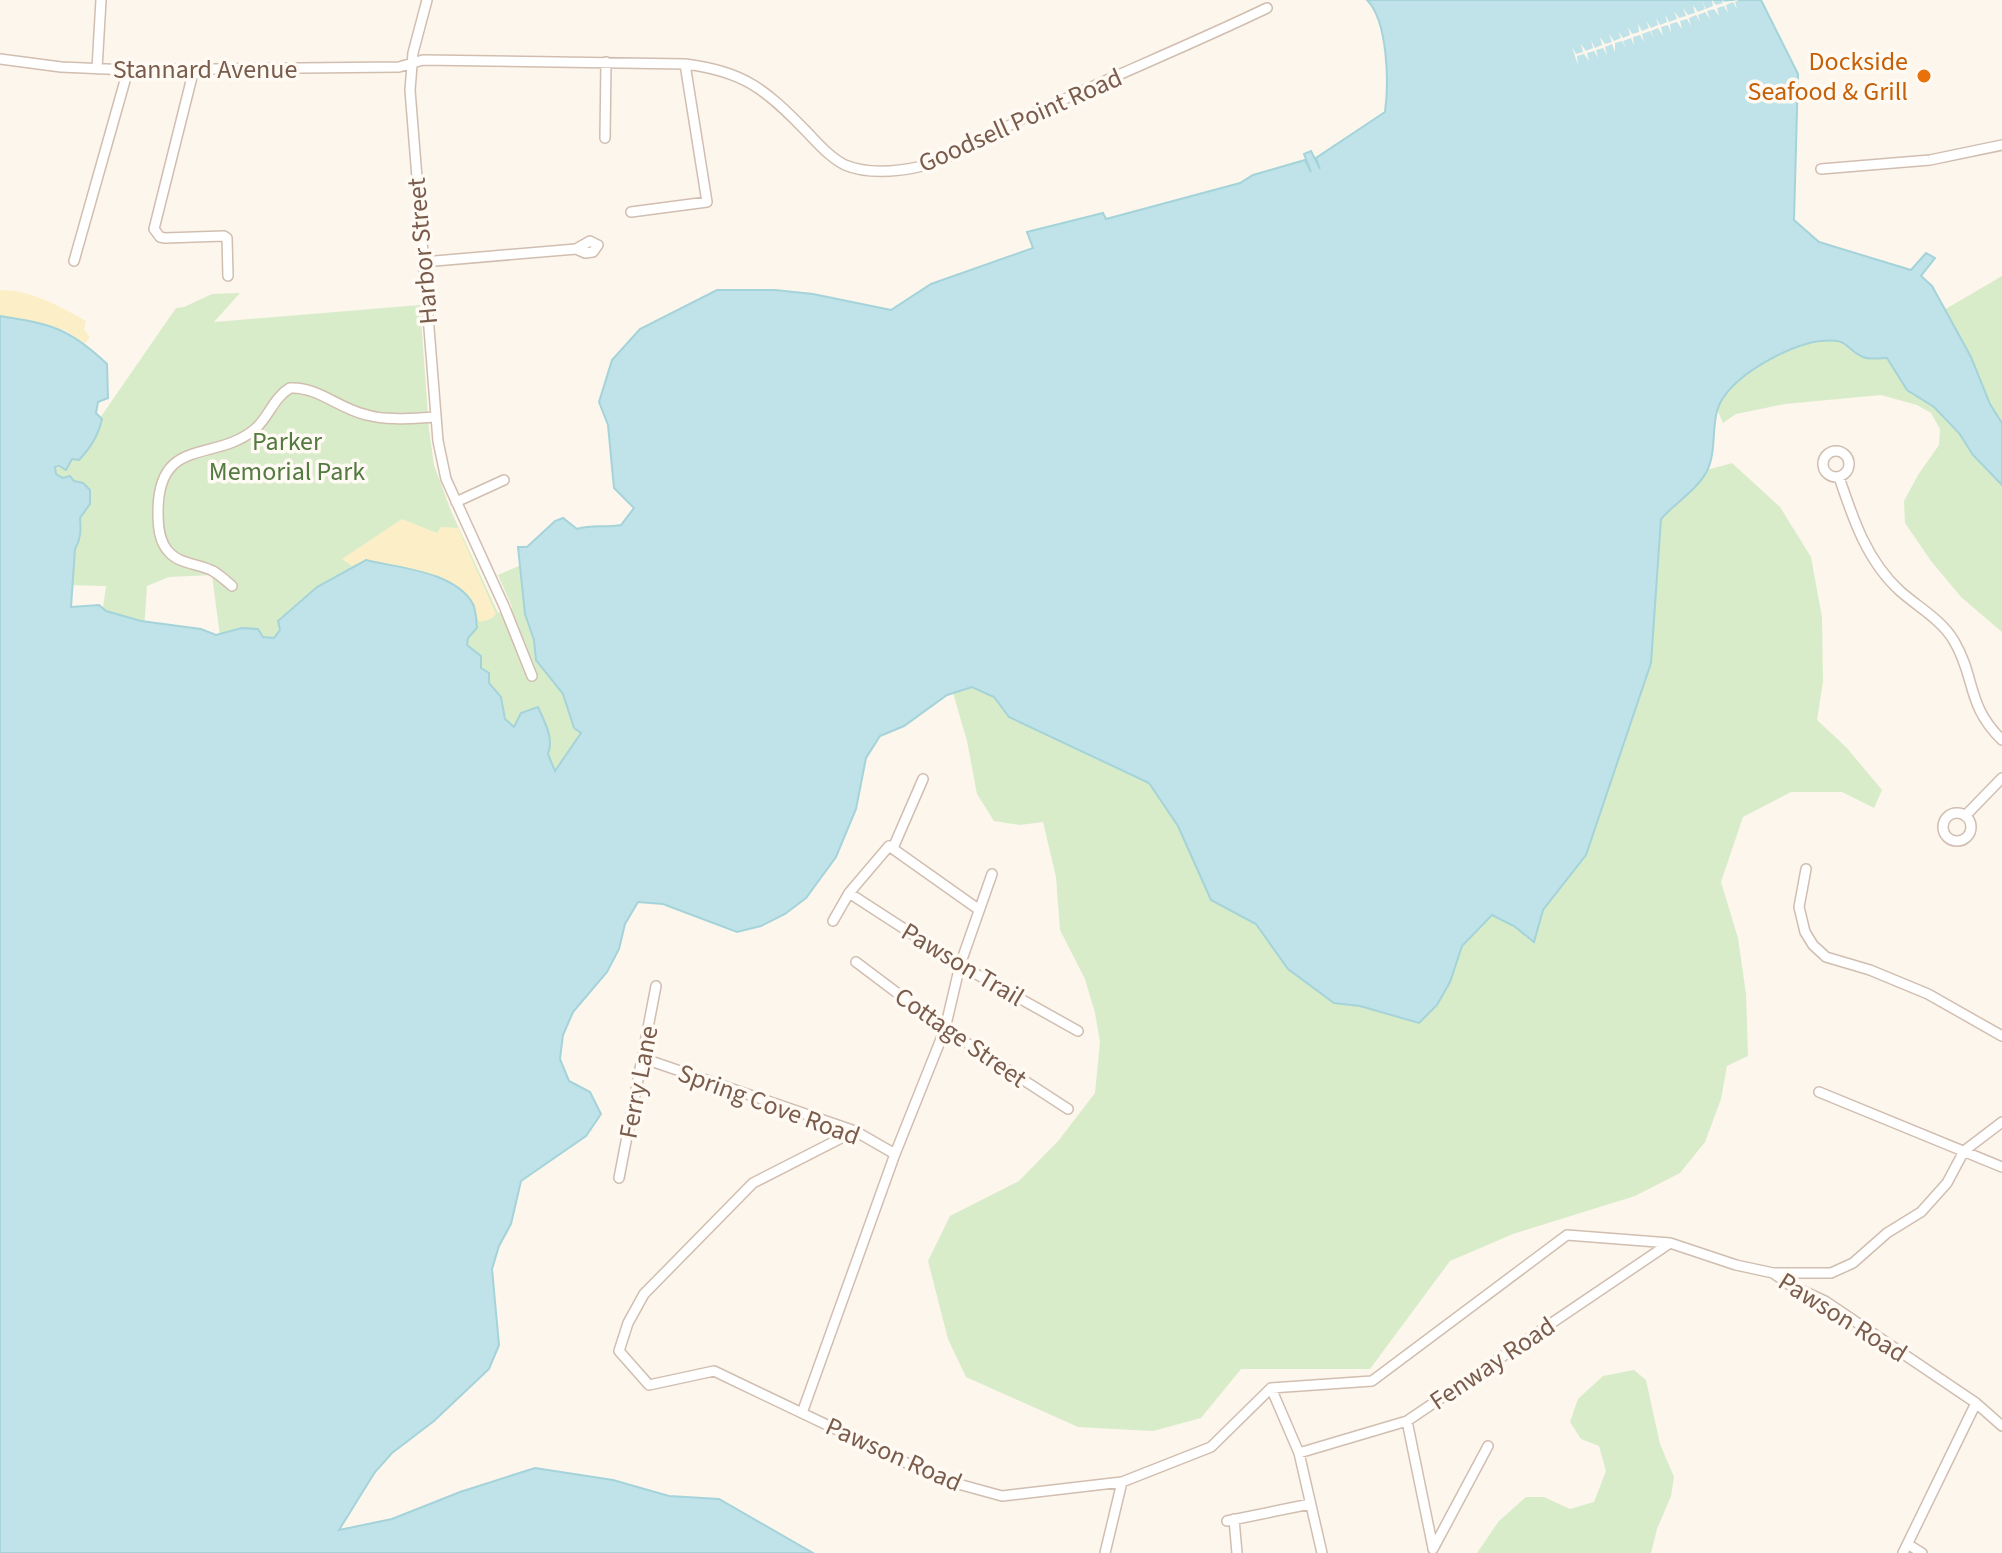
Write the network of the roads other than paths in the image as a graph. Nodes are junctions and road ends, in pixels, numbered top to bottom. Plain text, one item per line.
1 (101, 0) edge
2 (427, 0) edge
3 (1267, 8) dead end
4 (0, 59) edge
5 (606, 62) junction
6 (411, 63) junction
7 (685, 64) junction
8 (97, 69) junction
9 (194, 69) junction
10 (128, 70) junction
11 (605, 138) dead end
12 (2002, 145) edge
13 (1821, 169) dead end
14 (631, 212) dead end
15 (576, 249) dead end
16 (74, 261) dead end
17 (423, 262) junction
18 (228, 276) dead end
19 (436, 417) junction
20 (1839, 477) dead end
21 (504, 480) dead end
22 (456, 502) junction
23 (232, 586) dead end
24 (532, 676) dead end
25 (2002, 740) edge
26 (2002, 778) edge
27 (923, 779) dead end
28 (1965, 816) dead end
29 (893, 848) junction
30 (1806, 869) dead end
31 (992, 874) dead end
32 (849, 893) junction
33 (978, 909) junction
34 (833, 921) dead end
35 (856, 962) dead end
36 (960, 965) junction
37 (656, 986) dead end
38 (945, 1029) junction
39 (1078, 1031) dead end
40 (2002, 1036) edge
41 (642, 1058) junction
42 (1819, 1092) dead end
43 (1068, 1109) dead end
44 (2002, 1122) edge
45 (855, 1131) junction
46 (1964, 1151) junction
47 (895, 1154) junction
48 (2002, 1167) edge
49 (619, 1178) dead end
50 (1670, 1243) junction
51 (1773, 1273) junction
52 (1271, 1388) junction
53 (1976, 1403) junction
54 (802, 1413) junction
55 (1407, 1421) junction
56 (2002, 1426) edge
57 (1488, 1446) dead end
58 (1299, 1453) junction
59 (1122, 1482) junction
60 (1310, 1504) junction
61 (1906, 1549) edge
62 (1432, 1550) edge
63 (1105, 1553) edge
64 (1237, 1553) edge
65 (1322, 1553) edge
66 (1922, 1553) edge

1 - 8 street
2 - 6 street, Harbor Street
3 - 7 street, Goodsell Point Road
4 - 8 street, Stannard Avenue
5 - 6 street, Goodsell Point Road
5 - 7 street, Goodsell Point Road
5 - 11 street
6 - 9 street, Stannard Avenue
6 - 17 street, Harbor Street
7 - 14 street
8 - 10 street, Stannard Avenue
9 - 10 street, Stannard Avenue
9 - 18 street
10 - 16 street
12 - 13 street
15 - 17 street
17 - 19 street, Harbor Street
19 - 22 street, Harbor Street
19 - 23 street
20 - 25 street
21 - 22 street
22 - 24 street, Harbor Street
26 - 28 street
27 - 29 street
29 - 32 street
29 - 33 street
30 - 40 street
31 - 33 street, Pawson Road
32 - 34 street
32 - 36 street, Pawson Trail
33 - 36 street, Pawson Road
35 - 38 street, Cottage Street
36 - 38 street, Pawson Road
36 - 39 street, Pawson Trail
37 - 41 street, Ferry Lane
38 - 43 street, Cottage Street
38 - 47 street, Pawson Road
41 - 45 street, Spring Cove Road
41 - 49 street, Ferry Lane
42 - 46 street
44 - 46 street
45 - 47 street, Spring Cove Road
45 - 54 street
46 - 48 street
46 - 51 street
47 - 54 street, Pawson Road
50 - 51 street, Pawson Road
50 - 52 street, Pawson Road
50 - 55 street, Fenway Road
51 - 53 street, Pawson Road
52 - 58 street
52 - 59 street, Pawson Road
53 - 56 street, Pawson Road
53 - 61 street
54 - 59 street, Pawson Road
55 - 58 street, Fenway Road
55 - 62 street
57 - 62 street
58 - 60 street
59 - 63 street
60 - 64 street
60 - 65 street
61 - 66 street

